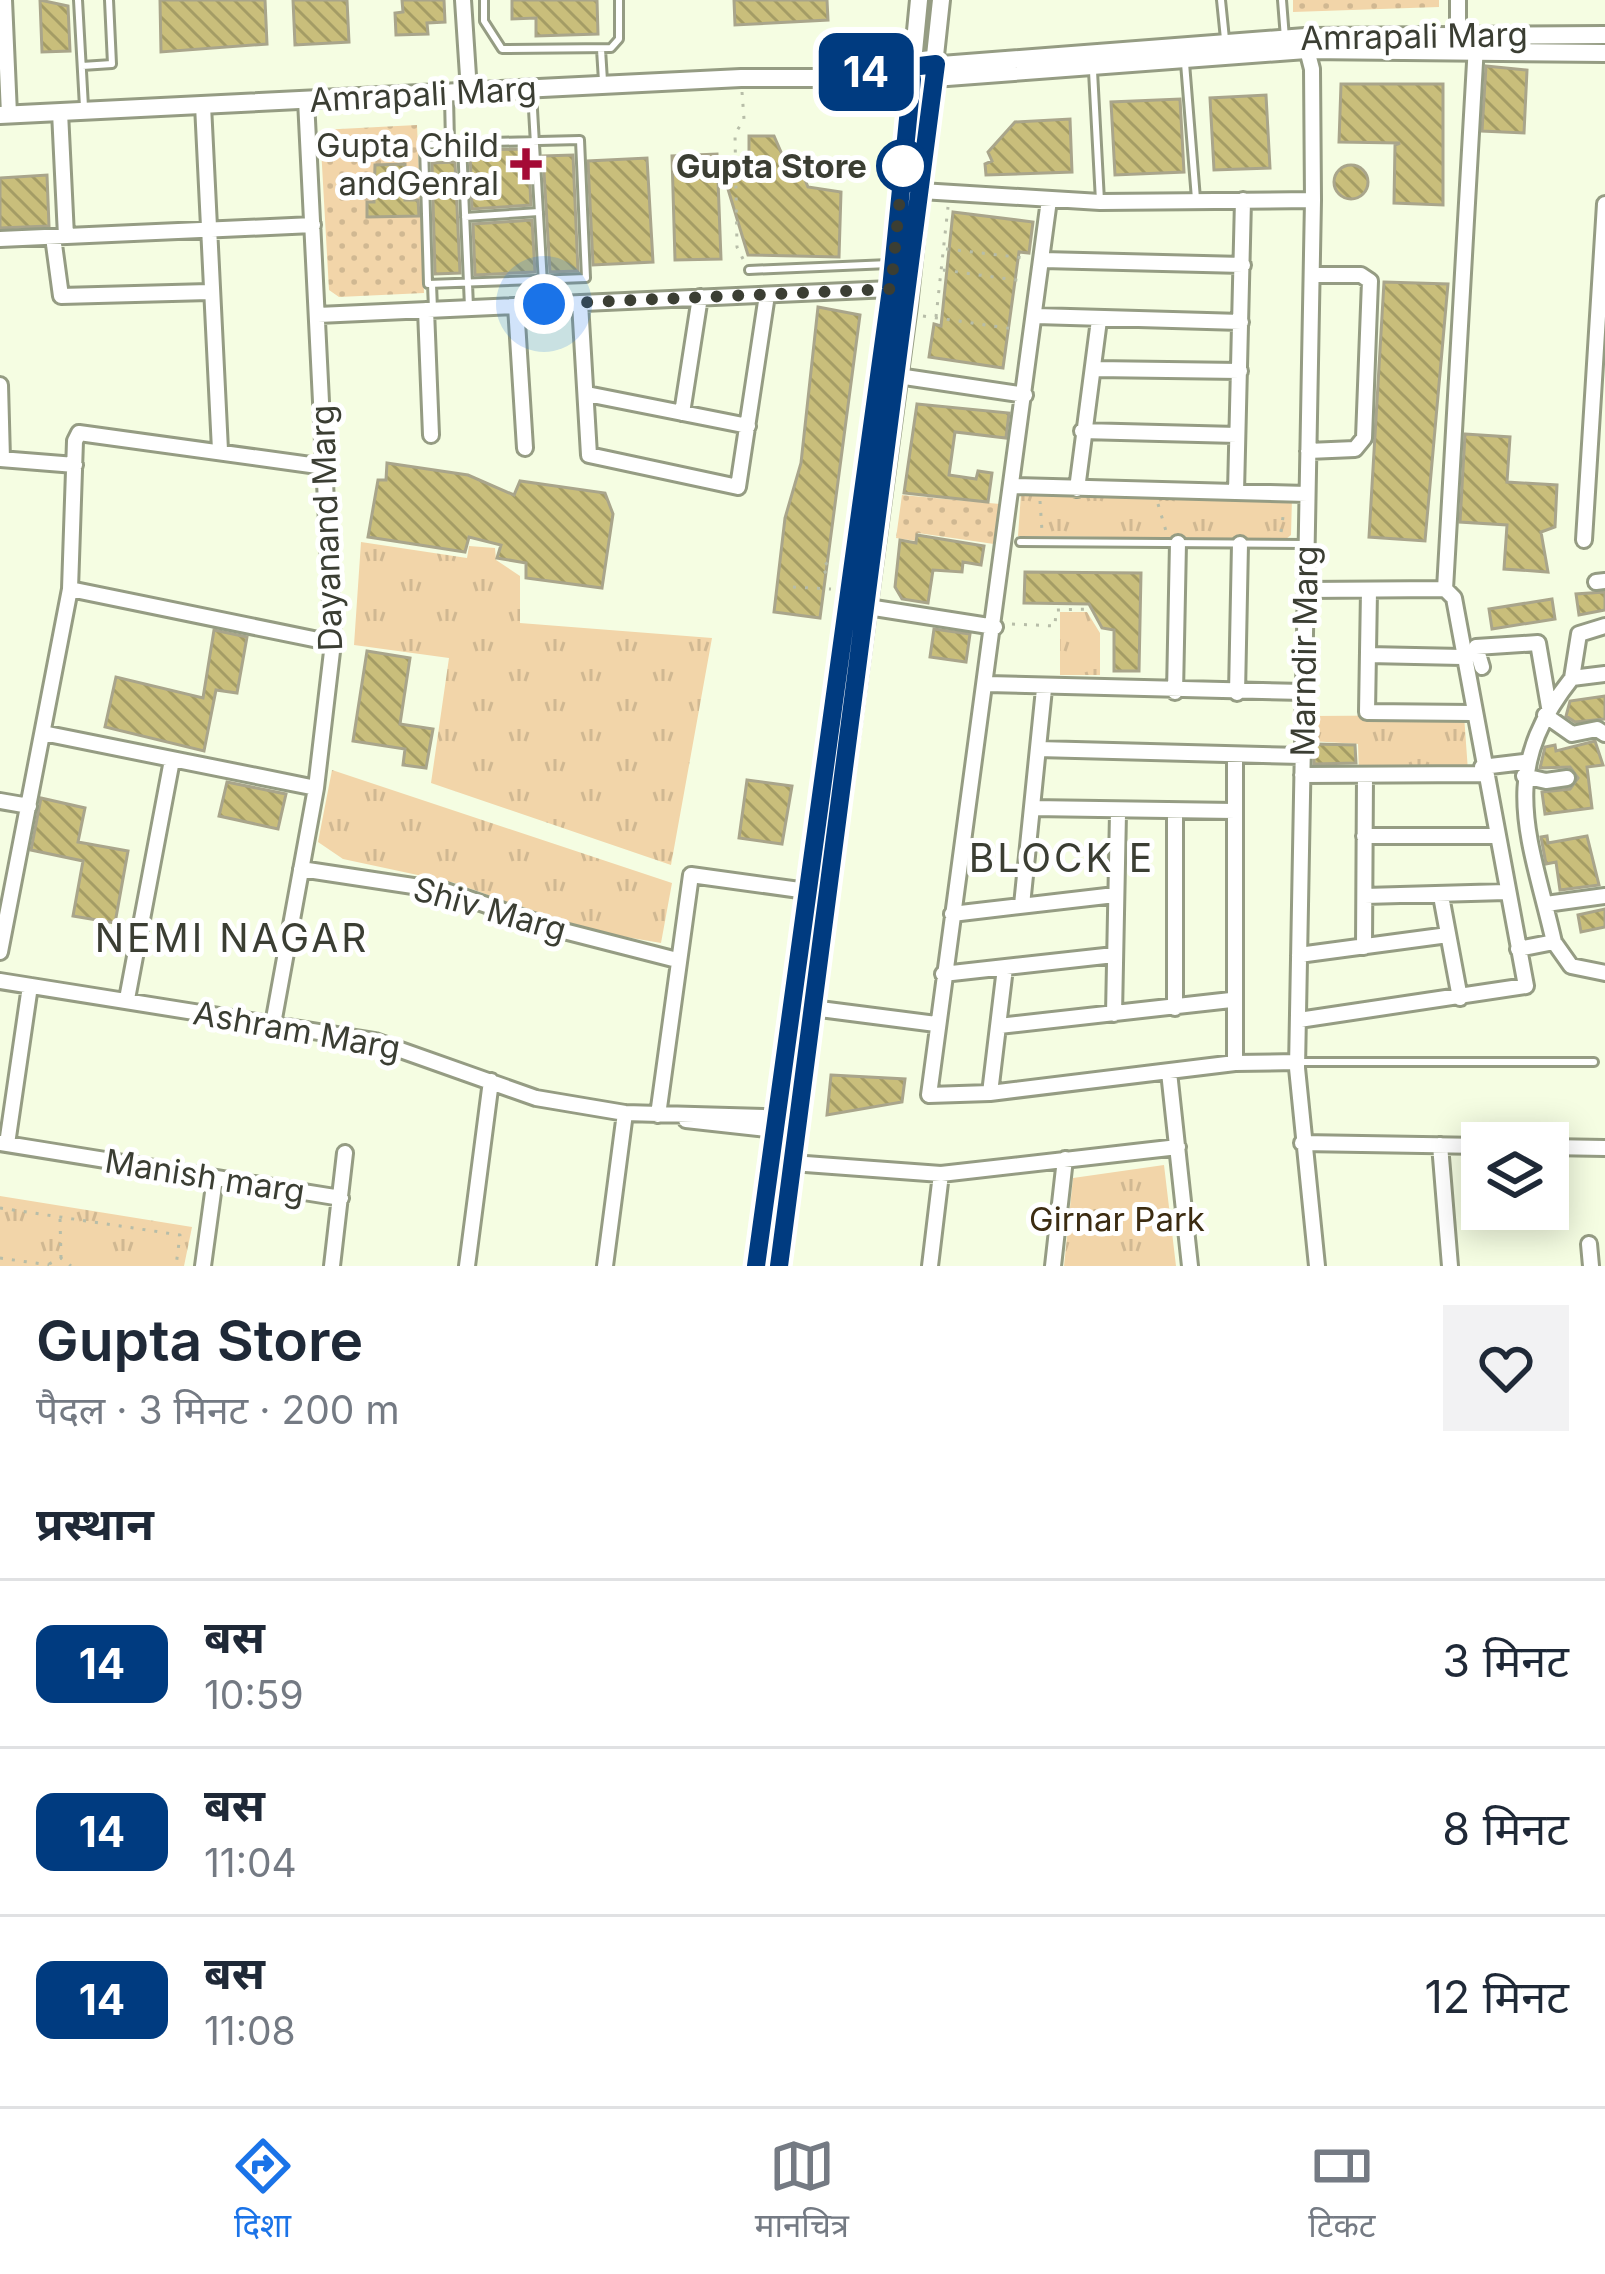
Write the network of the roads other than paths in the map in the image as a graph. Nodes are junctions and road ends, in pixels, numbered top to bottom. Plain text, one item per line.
1 (4, 0) edge
2 (78, 0) edge
3 (109, 0) edge
4 (464, 0) edge
5 (484, 0) edge
6 (619, 0) edge
7 (941, 0) edge
8 (1221, 0) edge
9 (1282, 0) edge
10 (1458, 0) edge
11 (920, 6) edge
12 (1605, 35) edge
13 (1285, 38) junction
14 (1467, 42) junction
15 (1226, 43) junction
16 (1305, 44) junction
17 (601, 49) junction
18 (1605, 53) edge
19 (1185, 59) junction
20 (82, 66) junction
21 (1092, 67) junction
22 (913, 71) junction
23 (935, 71) junction
24 (603, 85) junction
25 (532, 88) junction
26 (469, 91) junction
27 (449, 93) junction
28 (306, 100) junction
29 (203, 105) junction
30 (84, 110) junction
31 (60, 112) junction
32 (5, 114) edge
33 (535, 141) junction
34 (450, 143) junction
35 (462, 143) junction
36 (921, 191) junction
37 (1049, 200) junction
38 (1244, 200) junction
39 (1313, 200) junction
40 (1196, 201) junction
41 (1100, 202) junction
42 (1605, 204) edge
43 (539, 212) junction
44 (465, 217) junction
45 (313, 225) junction
46 (207, 229) junction
47 (60, 237) junction
48 (0, 238) edge
49 (1043, 260) junction
50 (893, 264) junction
51 (1243, 265) junction
52 (749, 270) road end
53 (1312, 275) junction
54 (544, 280) junction
55 (468, 283) junction
56 (432, 284) junction
57 (891, 289) junction
58 (208, 292) junction
59 (767, 295) junction
60 (700, 297) junction
61 (580, 303) junction
62 (544, 304) junction
63 (516, 306) junction
64 (469, 308) junction
65 (429, 309) junction
66 (318, 315) junction
67 (1100, 320) junction
68 (1241, 322) junction
69 (1035, 324) junction
70 (1095, 369) junction
71 (1240, 371) junction
72 (898, 376) junction
73 (0, 385) edge
74 (586, 394) junction
75 (1025, 394) junction
76 (682, 413) junction
77 (748, 426) junction
78 (1082, 431) junction
79 (431, 435) dead end
80 (1238, 435) junction
81 (525, 448) dead end
82 (220, 450) junction
83 (1308, 451) junction
84 (1, 459) edge
85 (75, 465) junction
86 (325, 467) junction
87 (1013, 486) junction
88 (1077, 489) junction
89 (1236, 492) junction
90 (1307, 494) junction
91 (1584, 540) dead end
92 (1020, 542) dead end
93 (1178, 543) junction
94 (1240, 544) junction
95 (1305, 544) junction
96 (70, 589) junction
97 (1305, 590) junction
98 (1445, 590) junction
99 (1369, 591) junction
100 (868, 607) junction
101 (1000, 624) junction
102 (1605, 626) edge
103 (333, 643) junction
104 (1368, 655) junction
105 (1462, 657) junction
106 (1482, 667) dead end
107 (1605, 674) edge
108 (1572, 678) junction
109 (987, 684) junction
110 (1044, 689) junction
111 (1175, 692) junction
112 (1304, 692) junction
113 (1237, 693) junction
114 (1547, 711) junction
115 (1472, 713) junction
116 (43, 733) junction
117 (1605, 734) edge
118 (1038, 748) junction
119 (1235, 755) junction
120 (1302, 756) junction
121 (172, 760) junction
122 (1524, 769) junction
123 (1482, 770) junction
124 (1302, 775) junction
125 (1365, 775) junction
126 (1567, 778) dead end
127 (316, 788) junction
128 (0, 800) edge
129 (29, 806) junction
130 (1032, 808) junction
131 (1235, 811) junction
132 (1118, 812) junction
133 (1175, 812) junction
134 (1364, 836) junction
135 (1495, 836) junction
136 (301, 868) junction
137 (807, 891) junction
138 (1507, 892) junction
139 (1115, 896) junction
140 (1365, 896) junction
141 (1441, 896) junction
142 (1605, 896) edge
143 (1546, 904) junction
144 (1022, 905) junction
145 (952, 914) junction
146 (1448, 935) junction
147 (1554, 942) junction
148 (1364, 947) junction
149 (1519, 949) junction
150 (0, 952) edge
151 (1114, 955) junction
152 (1299, 956) junction
153 (676, 960) junction
154 (1005, 968) junction
155 (1605, 973) edge
156 (943, 974) junction
157 (0, 981) edge
158 (31, 986) junction
159 (1460, 998) junction
160 (127, 1000) junction
161 (1232, 1000) junction
162 (812, 1008) junction
163 (1175, 1008) junction
164 (1114, 1014) junction
165 (1299, 1020) junction
166 (272, 1024) junction
167 (936, 1024) junction
168 (999, 1026) junction
169 (1297, 1062) junction
170 (1594, 1062) dead end
171 (1234, 1063) junction
172 (1169, 1072) junction
173 (491, 1081) junction
174 (990, 1093) junction
175 (625, 1114) junction
176 (658, 1114) junction
177 (775, 1122) junction
178 (796, 1125) junction
179 (3, 1143) edge
180 (1303, 1143) junction
181 (1440, 1145) junction
182 (1461, 1146) edge
183 (1178, 1147) junction
184 (1569, 1147) edge
185 (1605, 1148) edge
186 (345, 1153) dead end
187 (1065, 1159) junction
188 (791, 1163) junction
189 (941, 1174) junction
190 (215, 1178) junction
191 (341, 1198) junction
192 (1588, 1244) dead end
193 (202, 1266) edge
194 (332, 1266) edge
195 (467, 1266) edge
196 (605, 1266) edge
197 (756, 1266) edge
198 (779, 1266) edge
199 (930, 1266) edge
200 (1053, 1266) edge
201 (1190, 1266) edge
202 (1317, 1266) edge
203 (1450, 1266) edge
204 (1591, 1266) edge

1 - 32 street
2 - 20 lane
3 - 20 lane
4 - 26 street
5 - 17 lane
6 - 17 lane
7 - 23 street
8 - 15 lane
9 - 13 lane
10 - 14 street
11 - 22 street
12 - 14 street, Amrapali Marg
13 - 15 street, Amrapali Marg
13 - 16 street, Amrapali Marg
14 - 16 street, Amrapali Marg
14 - 18 street, Amrapali Marg
14 - 98 street
15 - 23 street, Amrapali Marg
16 - 19 street, Amrapali Marg
16 - 39 street, Marndir Marg
17 - 24 lane
19 - 21 street, Amrapali Marg
19 - 40 lane
20 - 30 lane
21 - 23 street, Amrapali Marg
21 - 41 lane
22 - 23 street, Amrapali Marg
22 - 24 street, Amrapali Marg
22 - 50 street
23 - 36 street
24 - 25 street, Amrapali Marg
25 - 26 street, Amrapali Marg
25 - 33 lane
26 - 27 street, Amrapali Marg
27 - 28 street, Amrapali Marg
27 - 34 lane
28 - 29 street, Amrapali Marg
28 - 45 street, Dayanand Marg
29 - 30 street, Amrapali Marg
29 - 46 street
30 - 31 street, Amrapali Marg
31 - 32 street, Amrapali Marg
31 - 47 street
33 - 35 lane
33 - 43 lane
33 - 54 lane
34 - 35 lane
34 - 56 lane
35 - 44 lane
36 - 37 street
36 - 72 street
37 - 41 street
37 - 49 street
38 - 39 street
38 - 40 street
38 - 51 street
39 - 53 street, Marndir Marg
40 - 41 street
42 - 91 street
43 - 44 lane
43 - 54 lane
44 - 55 lane
45 - 46 street
45 - 66 street, Dayanand Marg
46 - 47 street
46 - 58 street
47 - 48 street
47 - 58 street
49 - 51 street
49 - 69 street
50 - 52 lane
50 - 57 street
51 - 68 street
53 - 83 street, Marndir Marg
53 - 83 street
54 - 55 lane
54 - 62 lane
55 - 56 lane
55 - 64 lane
56 - 65 lane
57 - 59 street
57 - 137 street
58 - 82 street
59 - 60 street
59 - 77 street
60 - 61 street
60 - 76 street
61 - 62 street
61 - 74 street
62 - 63 street
63 - 64 street
63 - 81 street
64 - 65 street
65 - 66 street
65 - 79 street
66 - 86 street, Dayanand Marg
67 - 68 street
67 - 69 street
67 - 70 street
68 - 71 street
69 - 75 street
70 - 71 street
70 - 78 street
71 - 80 street
72 - 75 street
72 - 100 street
73 - 84 street
74 - 76 street
74 - 77 street
75 - 87 street
76 - 77 street
78 - 80 street
78 - 88 street
80 - 89 street
82 - 85 street
82 - 86 street
83 - 90 street, Marndir Marg
84 - 85 street
85 - 96 street
86 - 103 street, Dayanand Marg
87 - 88 street
87 - 101 street
88 - 89 street
89 - 90 street
90 - 95 street, Marndir Marg
92 - 93 lane
93 - 94 lane
93 - 111 street
94 - 95 lane
94 - 113 street
95 - 97 street, Marndir Marg
96 - 103 street
96 - 116 street
97 - 99 street
97 - 112 street, Marndir Marg
98 - 99 street
98 - 105 street
99 - 104 street
100 - 101 street
100 - 162 street
101 - 109 street
102 - 108 street
103 - 127 street, Dayanand Marg
104 - 105 street
104 - 115 street
105 - 115 street
106 - 114 street
107 - 108 street
108 - 114 street
109 - 110 street
109 - 145 street
110 - 111 street
110 - 118 street
111 - 113 street
112 - 113 street
112 - 120 street, Marndir Marg
114 - 117 street
114 - 122 street
115 - 123 street
116 - 121 street
116 - 129 street
118 - 119 street
118 - 130 street
119 - 120 street
119 - 131 street
120 - 124 street, Marndir Marg
121 - 127 street
121 - 160 street
122 - 123 street
122 - 126 street
122 - 143 street
123 - 125 street
123 - 135 street
124 - 125 street
124 - 152 street, Marndir Marg
125 - 134 street
127 - 136 street, Dayanand Marg
128 - 129 street
129 - 150 street
130 - 132 street
130 - 144 street
131 - 133 street
131 - 161 street
132 - 133 street
132 - 139 street
133 - 163 street
134 - 135 street
134 - 140 street
135 - 138 street
136 - 153 street, Shiv Marg
136 - 166 street, Dayanand Marg
137 - 153 street
137 - 177 street
138 - 141 street
138 - 149 street
139 - 144 street
139 - 151 street
140 - 141 street
140 - 148 street
141 - 146 street
142 - 143 street
143 - 147 street
144 - 145 street
145 - 156 street
146 - 148 street
146 - 159 street
147 - 149 street
147 - 155 street
148 - 152 street
149 - 159 street
151 - 154 street
151 - 164 street
152 - 165 street, Marndir Marg
153 - 176 street
154 - 156 street
154 - 168 street
156 - 167 street
157 - 158 street, Ashram Marg
158 - 160 street, Ashram Marg
158 - 179 street
159 - 165 street
160 - 166 street, Ashram Marg
161 - 163 street
161 - 171 street
162 - 167 street
162 - 178 street
163 - 164 street
164 - 168 street
165 - 169 street, Marndir Marg
166 - 173 street, Ashram Marg
167 - 174 street
168 - 174 street
169 - 170 lane
169 - 171 street
169 - 180 street, Marndir Marg
171 - 172 street
172 - 174 street
172 - 183 street
173 - 175 street, Ashram Marg
173 - 195 street
175 - 176 street, Ashram Marg
175 - 196 street
176 - 177 street, Ashram Marg
177 - 178 street, Ashram Marg
177 - 197 street
178 - 188 street
179 - 190 street, Manish marg
180 - 181 street
180 - 202 street, Marndir Marg
181 - 182 street
181 - 203 street
183 - 187 street
183 - 201 street
184 - 185 street
186 - 191 street
187 - 189 street
187 - 200 street
188 - 189 street
188 - 198 street
189 - 199 street
190 - 191 street, Manish marg
190 - 193 street
191 - 194 street, Manish marg
192 - 204 street

